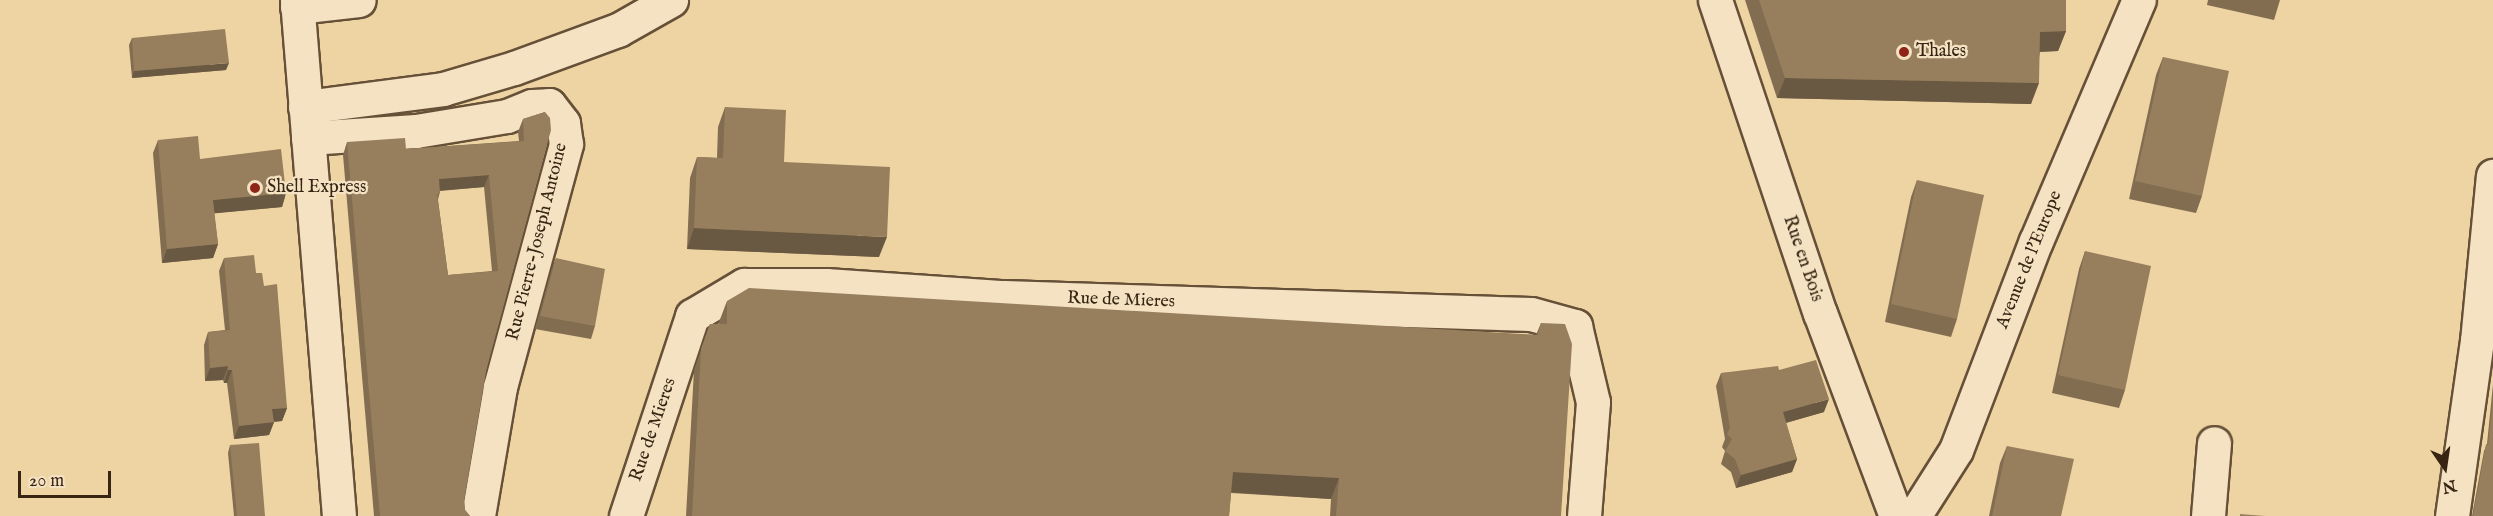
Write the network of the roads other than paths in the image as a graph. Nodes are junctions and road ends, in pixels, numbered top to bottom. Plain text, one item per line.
1 (359, 0) edge
2 (671, 0) edge
3 (1715, 0) edge
4 (2139, 0) edge
5 (297, 4) edge
6 (307, 123) junction
7 (2493, 176) edge
8 (2214, 442) dead end
9 (339, 516) edge
10 (478, 516) edge
11 (626, 516) edge
12 (1584, 516) edge
13 (1896, 516) edge
14 (1914, 516) edge
15 (2208, 516) edge
16 (2452, 516) edge

1 - 5 street
2 - 6 street
3 - 13 street, Rue en Bois
4 - 14 street, Avenue de l'Europe
5 - 6 street
6 - 9 street
6 - 10 street, Rue Pierre-Joseph Antoine
7 - 16 street
8 - 15 street
11 - 12 street, Rue de Mieres

